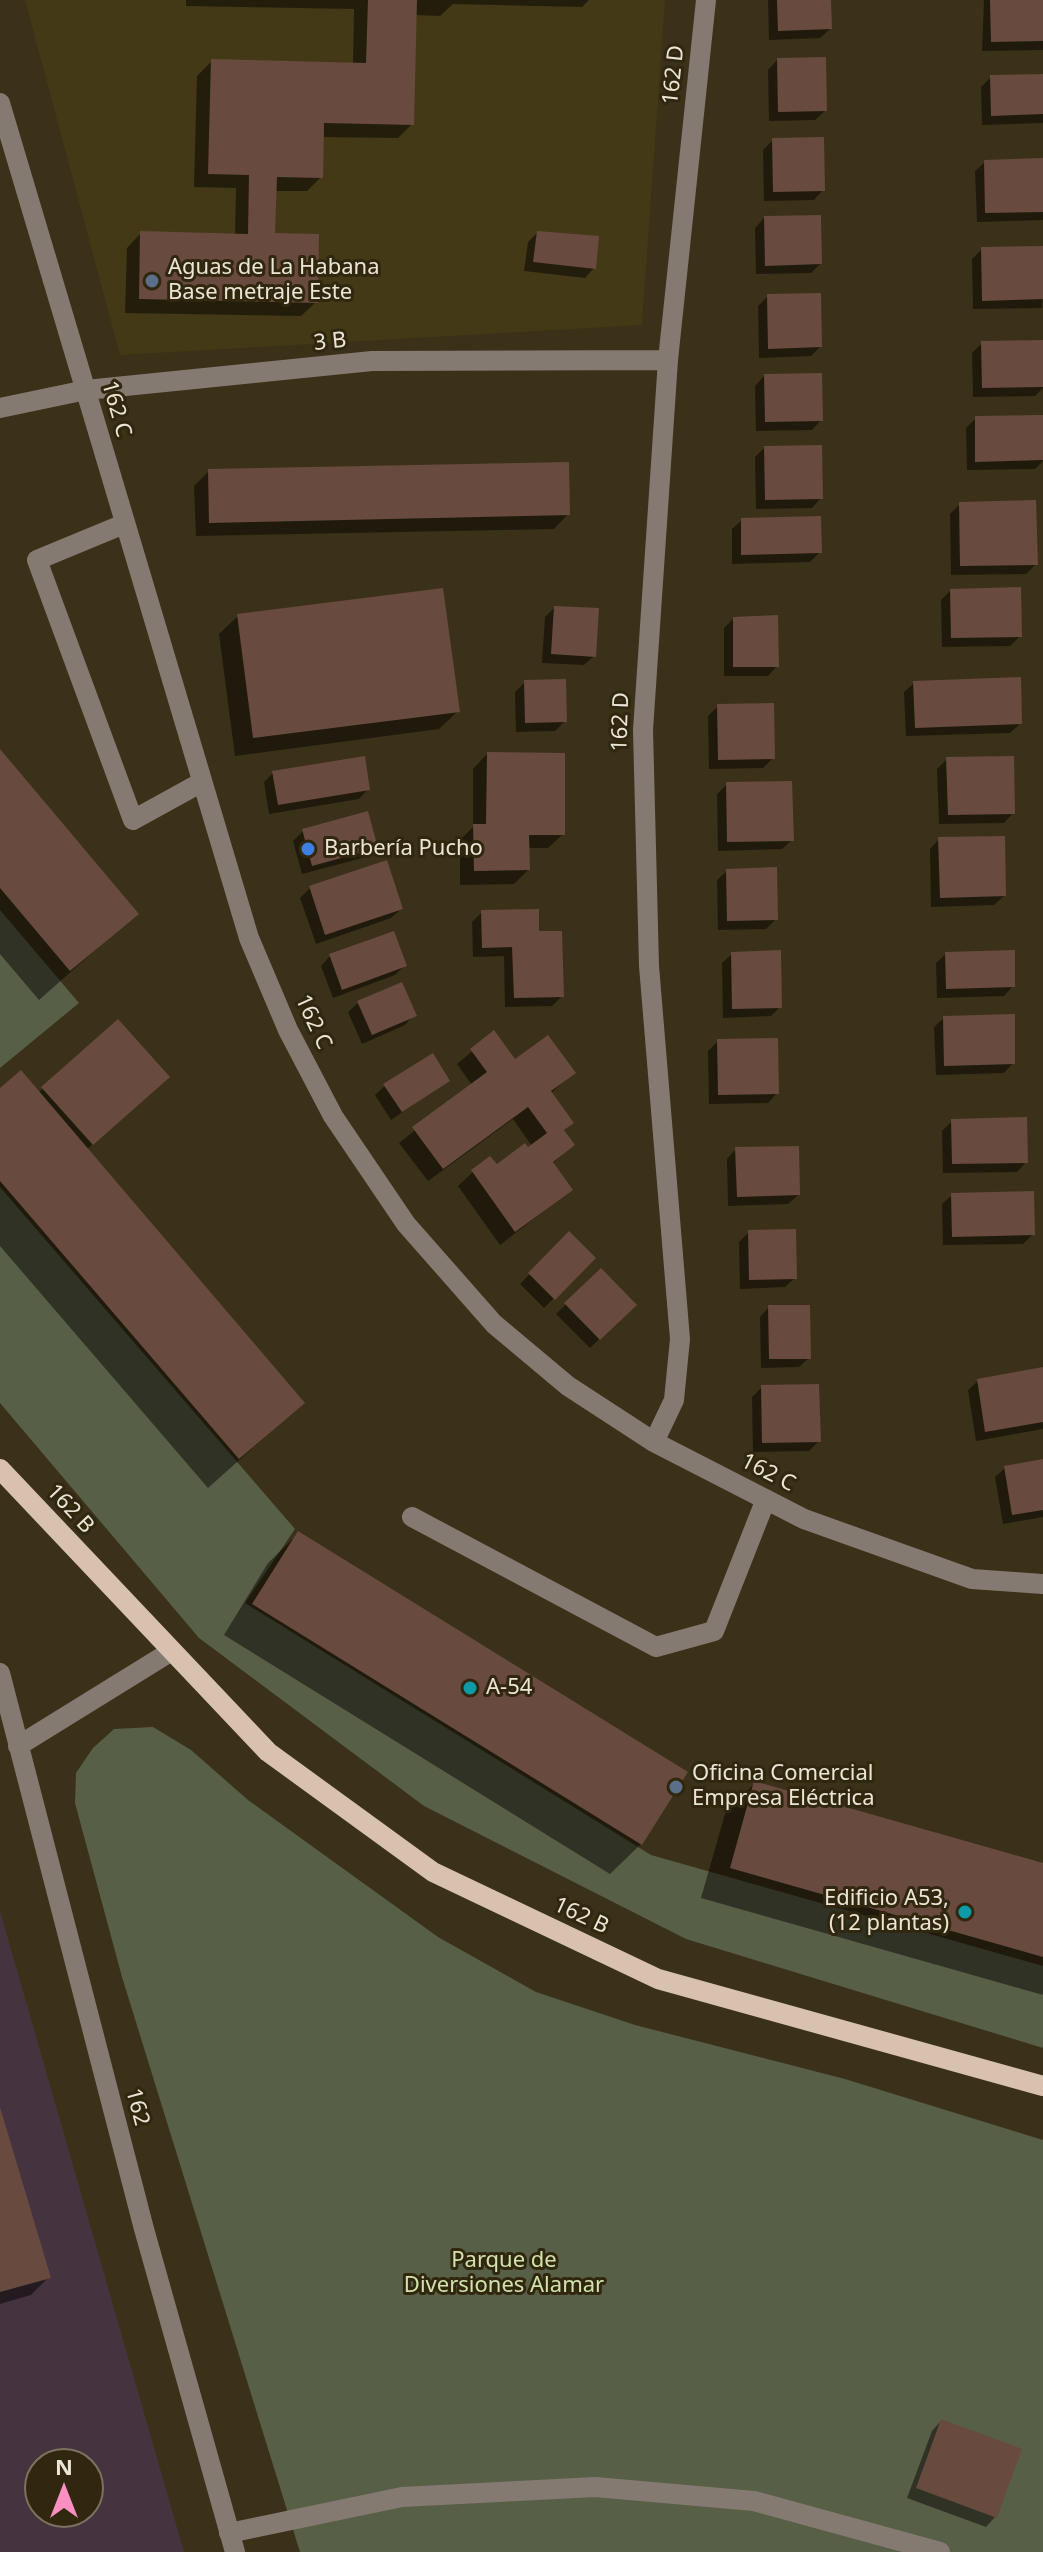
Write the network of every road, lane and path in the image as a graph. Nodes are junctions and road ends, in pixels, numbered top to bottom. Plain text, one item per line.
1 (706, 0) edge
2 (0, 103) edge
3 (668, 360) junction
4 (86, 390) junction
5 (0, 408) edge
6 (124, 524) junction
7 (202, 782) junction
8 (654, 1442) junction
9 (0, 1469) edge
10 (766, 1499) junction
11 (412, 1517) dead end
12 (1043, 1584) edge
13 (170, 1652) junction
14 (0, 1673) edge
15 (18, 1746) junction
16 (1043, 2086) edge
17 (232, 2543) edge
18 (940, 2552) edge

1 - 3 street, 162 D
2 - 4 street, 162 C
3 - 4 street, 3 B
3 - 8 street, 162 D
4 - 5 street, 3 B
4 - 6 street, 162 C
6 - 7 street, 162 C
6 - 7 street
7 - 8 street, 162 C
8 - 10 street, 162 C
9 - 13 main road, 162 B
10 - 11 street
10 - 12 street, 162 C
13 - 15 street
13 - 16 main road, 162 B
14 - 15 street, 162
15 - 17 street, 162
17 - 18 street

